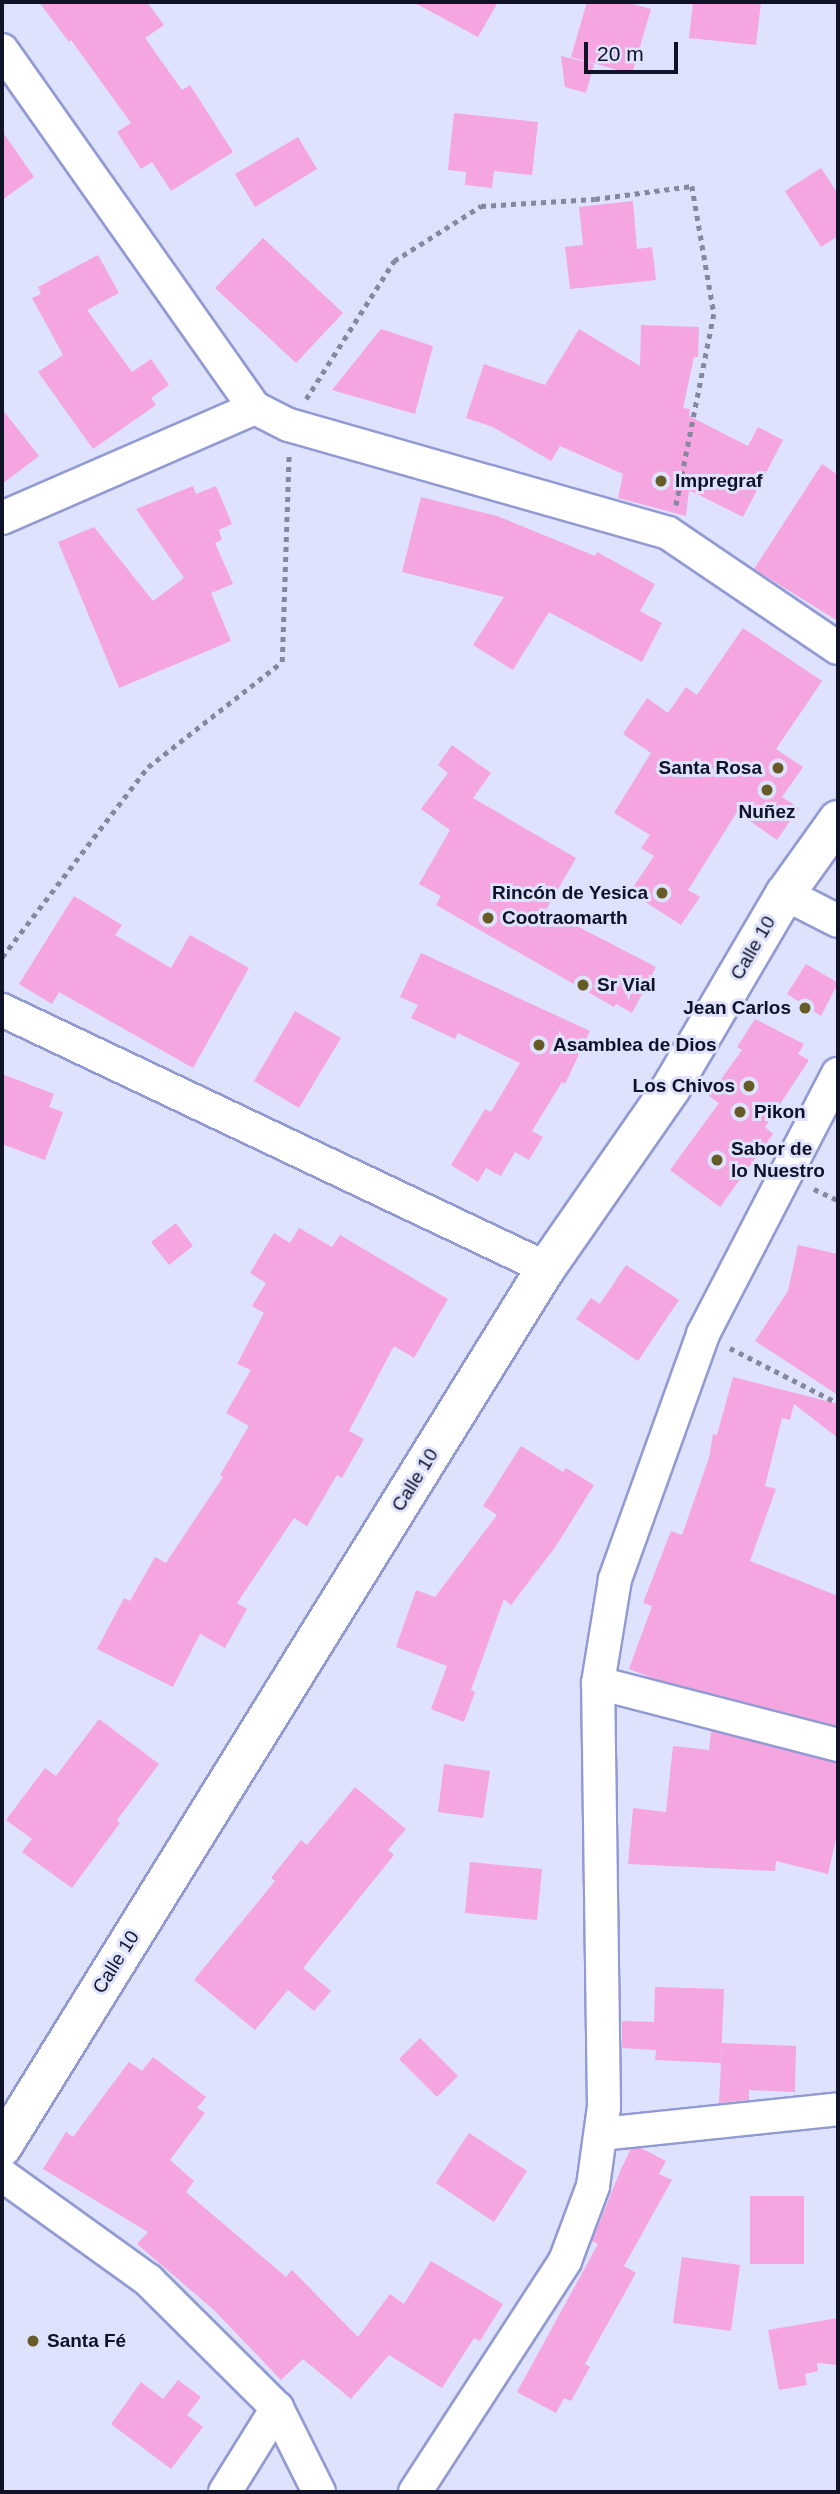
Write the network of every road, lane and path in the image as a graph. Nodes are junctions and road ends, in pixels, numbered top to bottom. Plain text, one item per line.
1 (2, 50) edge
2 (255, 408) junction
3 (289, 425) junction
4 (2, 517) edge
5 (668, 533) junction
6 (838, 648) edge
7 (838, 820) edge
8 (785, 894) junction
9 (838, 921) edge
10 (2, 957) edge
11 (2, 1010) edge
12 (838, 1074) edge
13 (546, 1268) junction
14 (704, 1334) junction
15 (838, 1403) edge
16 (598, 1683) junction
17 (838, 1745) edge
18 (838, 2109) edge
19 (602, 2134) junction
20 (2, 2147) edge
21 (2, 2175) edge
22 (277, 2408) junction
23 (225, 2492) edge
24 (318, 2492) edge
25 (415, 2492) edge

1 - 2 street
2 - 3 street
2 - 4 street
3 - 5 street
3 - 5 path
3 - 10 path
5 - 6 street
7 - 8 main road, Calle 10
8 - 9 street
8 - 13 main road, Calle 10
11 - 13 street
12 - 14 street
13 - 20 main road, Calle 10
14 - 15 path
14 - 16 street
16 - 17 street
16 - 19 street
18 - 19 street
19 - 25 street
21 - 22 street
22 - 23 street
22 - 24 street

